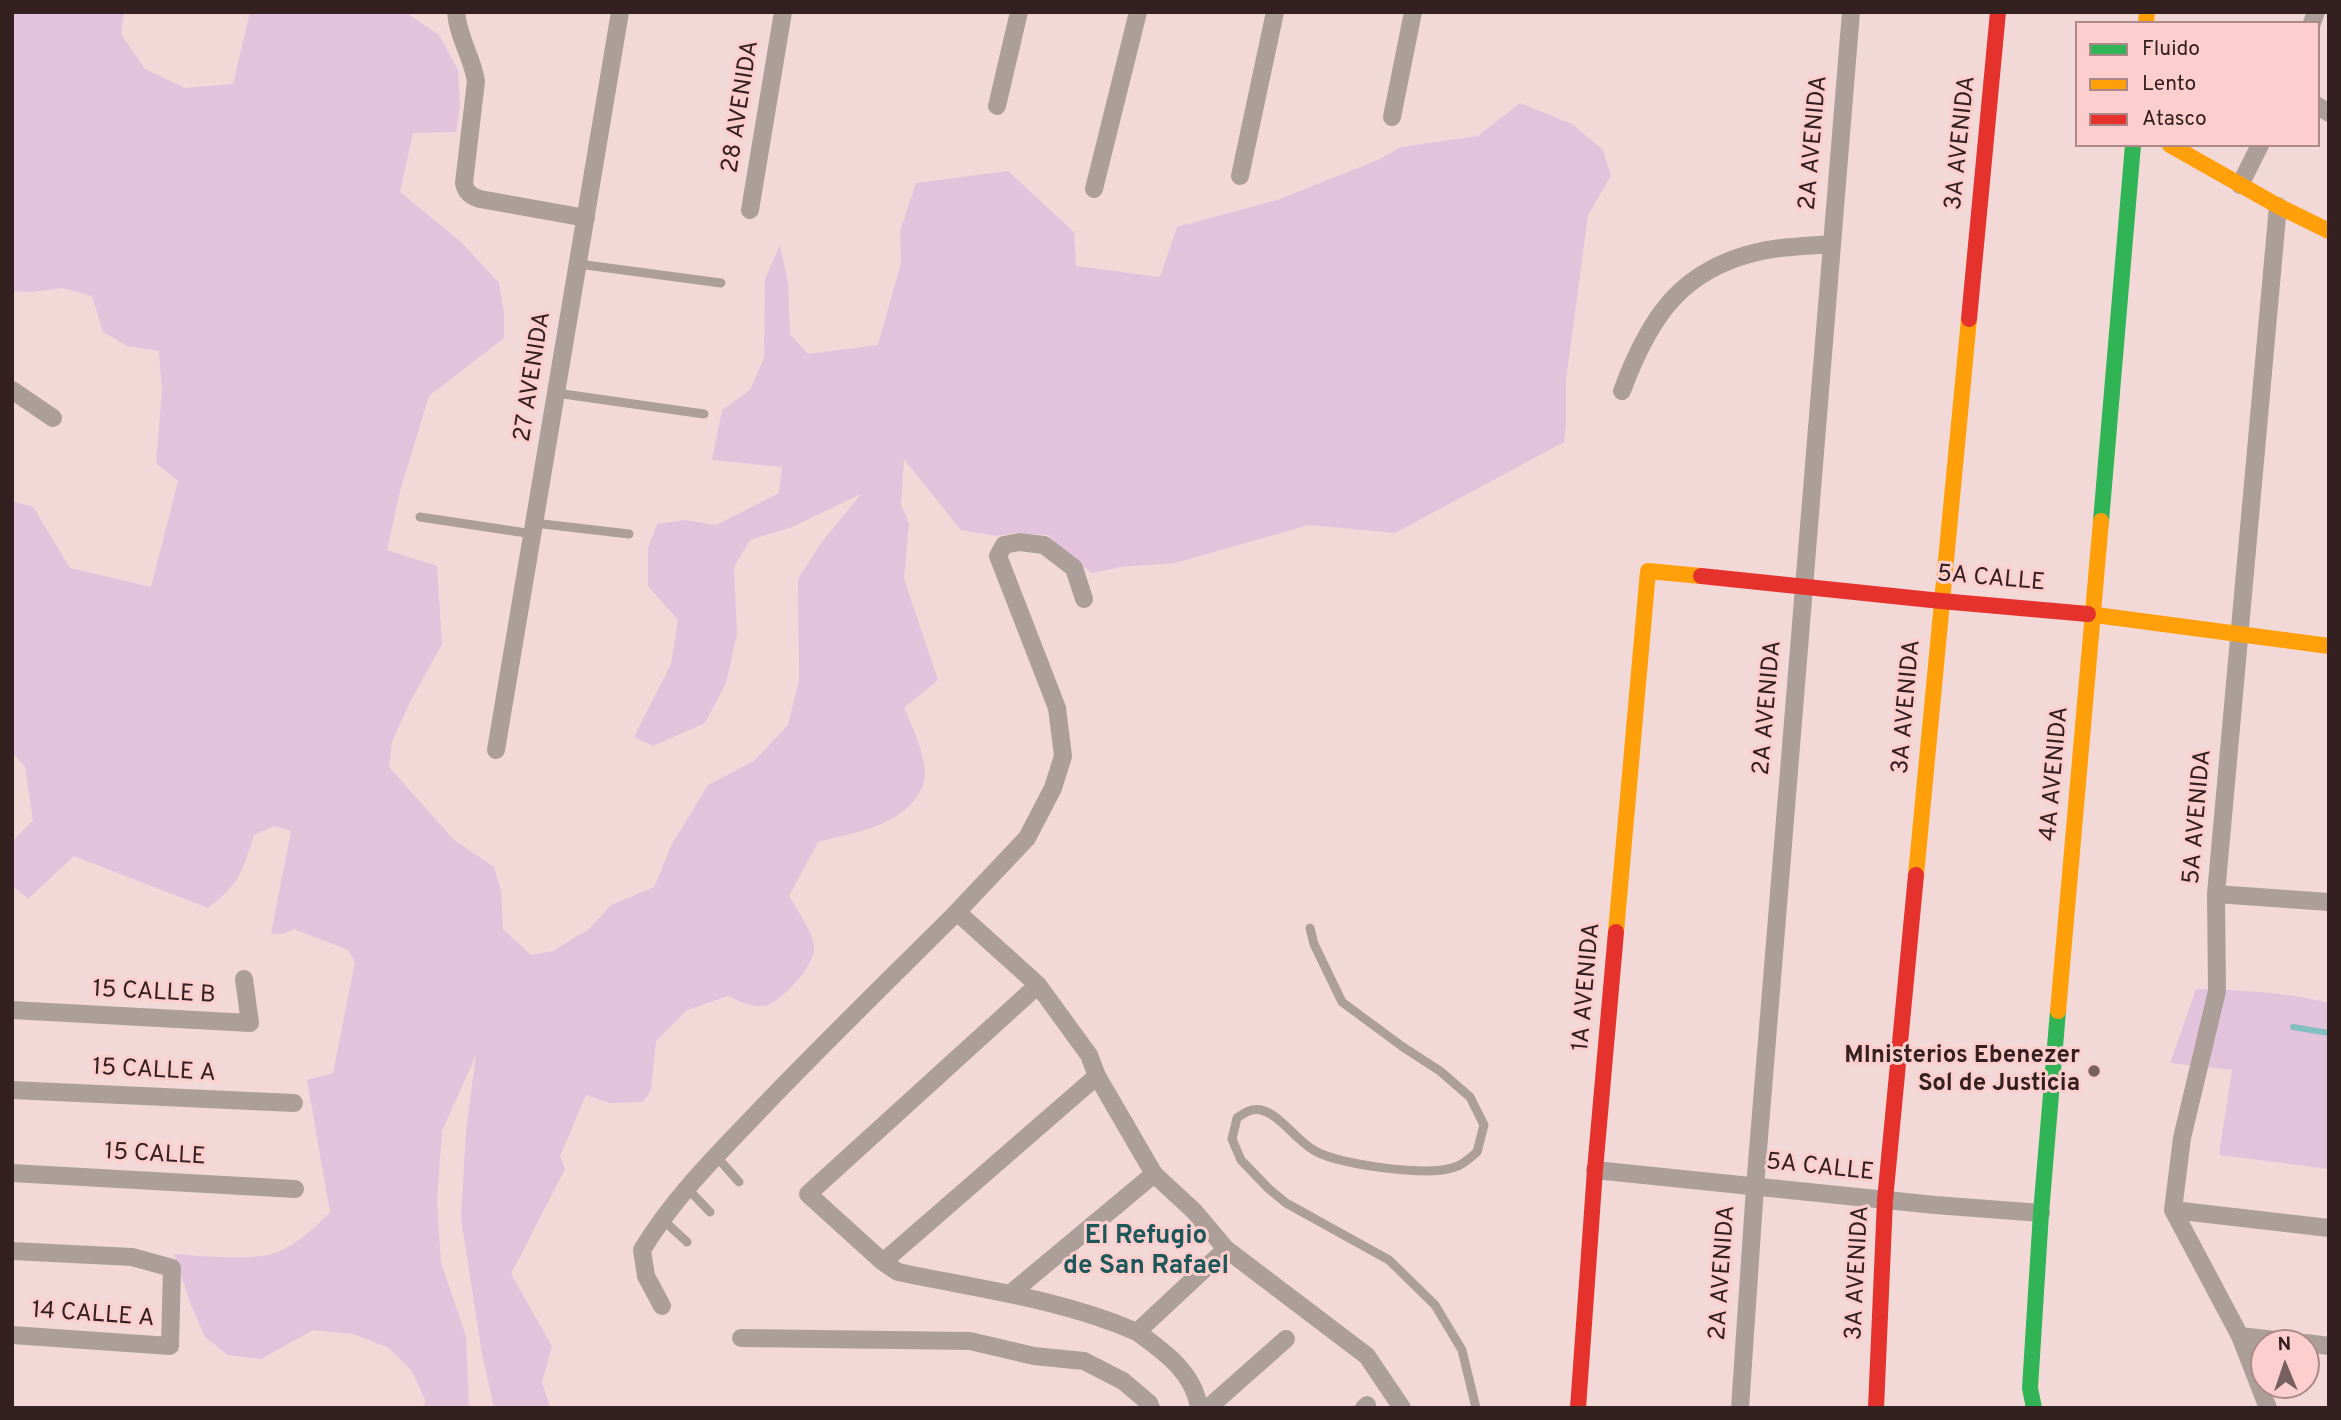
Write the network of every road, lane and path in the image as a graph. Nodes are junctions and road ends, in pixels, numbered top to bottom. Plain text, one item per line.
1 (456, 12) edge
2 (620, 12) edge
3 (783, 12) edge
4 (1019, 12) edge
5 (1138, 12) edge
6 (1275, 12) edge
7 (1413, 12) edge
8 (1851, 12) edge
9 (1998, 12) edge
10 (997, 106) dead end
11 (1392, 117) dead end
12 (2133, 147) edge
13 (2174, 147) edge
14 (2259, 147) edge
15 (1240, 176) dead end
16 (2240, 185) junction
17 (1094, 189) dead end
18 (2278, 206) junction
19 (750, 210) dead end
20 (586, 218) junction
21 (2329, 231) edge
22 (1832, 244) junction
23 (578, 264) junction
24 (721, 283) dead end
25 (12, 390) edge
26 (1622, 391) dead end
27 (556, 393) junction
28 (704, 414) dead end
29 (52, 418) dead end
30 (420, 517) dead end
31 (534, 528) junction
32 (629, 534) dead end
33 (1648, 571) joint
34 (1804, 585) junction
35 (1084, 599) dead end
36 (1941, 601) junction
37 (2093, 614) junction
38 (2241, 635) junction
39 (2329, 646) edge
40 (496, 750) dead end
41 (2216, 894) junction
42 (2329, 902) edge
43 (957, 912) junction
44 (1310, 928) dead end
45 (244, 979) dead end
46 (1038, 985) junction
47 (12, 1010) edge
48 (1097, 1076) junction
49 (12, 1090) edge
50 (294, 1103) dead end
51 (716, 1156) junction
52 (1595, 1170) junction
53 (12, 1172) edge
54 (1154, 1174) junction
55 (739, 1182) dead end
56 (1755, 1187) junction
57 (687, 1188) junction
58 (295, 1189) dead end
59 (1885, 1200) junction
60 (2173, 1210) junction
61 (710, 1212) dead end
62 (2041, 1213) junction
63 (661, 1218) junction
64 (2329, 1228) edge
65 (687, 1242) dead end
66 (1226, 1249) junction
67 (12, 1251) edge
68 (883, 1262) junction
69 (1010, 1294) junction
70 (662, 1307) dead end
71 (1137, 1332) junction
72 (12, 1335) edge
73 (2240, 1336) junction
74 (2250, 1337) edge
75 (741, 1338) dead end
76 (1286, 1339) dead end
77 (1151, 1408) edge
78 (1199, 1408) edge
79 (1208, 1408) edge
80 (1402, 1408) edge
81 (1476, 1408) edge
82 (1578, 1408) edge
83 (1740, 1408) edge
84 (1876, 1408) edge
85 (2034, 1408) edge
86 (2268, 1408) edge

1 - 20 street
2 - 20 street, 27 AVENIDA
3 - 19 street, 28 AVENIDA
4 - 10 street
5 - 17 street
6 - 15 street
7 - 11 street
8 - 22 street, 2A AVENIDA
9 - 36 street, 3A AVENIDA
12 - 37 street, 4A AVENIDA
13 - 16 street
14 - 16 street
16 - 18 street
18 - 21 street
18 - 38 street, 5A AVENIDA
20 - 23 street, 27 AVENIDA
22 - 26 street
22 - 34 street, 2A AVENIDA
23 - 24 lane
23 - 27 street, 27 AVENIDA
25 - 29 street
27 - 28 lane
27 - 31 street, 27 AVENIDA
30 - 31 lane
31 - 32 lane
31 - 40 street, 27 AVENIDA
33 - 34 street, 5A CALLE
33 - 52 street, 1A AVENIDA
34 - 36 street, 5A CALLE
34 - 56 street, 2A AVENIDA
35 - 43 street
36 - 37 street, 5A CALLE
36 - 59 street, 3A AVENIDA
37 - 38 street, 5A CALLE
37 - 62 street, 4A AVENIDA
38 - 39 street, 5A CALLE
38 - 41 street, 5A AVENIDA
41 - 42 street
41 - 60 street, 5A AVENIDA
43 - 46 street
43 - 51 street
44 - 81 lane
45 - 47 street, 15 CALLE B
46 - 48 street
46 - 68 street
48 - 54 street
48 - 68 street
49 - 50 street, 15 CALLE A
51 - 55 lane
51 - 57 street
52 - 56 street, 5A CALLE
52 - 82 street, 1A AVENIDA
53 - 58 street, 15 CALLE
54 - 66 street
54 - 69 street
56 - 59 street, 5A CALLE
56 - 83 street, 2A AVENIDA
57 - 61 lane
57 - 63 street
59 - 62 street, 5A CALLE
59 - 84 street, 3A AVENIDA
60 - 64 street
60 - 73 street
62 - 85 street, 4A AVENIDA
63 - 65 lane
63 - 70 street
66 - 71 street
66 - 80 street
67 - 72 street, 14 CALLE A
68 - 69 street
69 - 71 street
71 - 78 street
73 - 74 street
73 - 86 street
75 - 77 street
76 - 79 street

